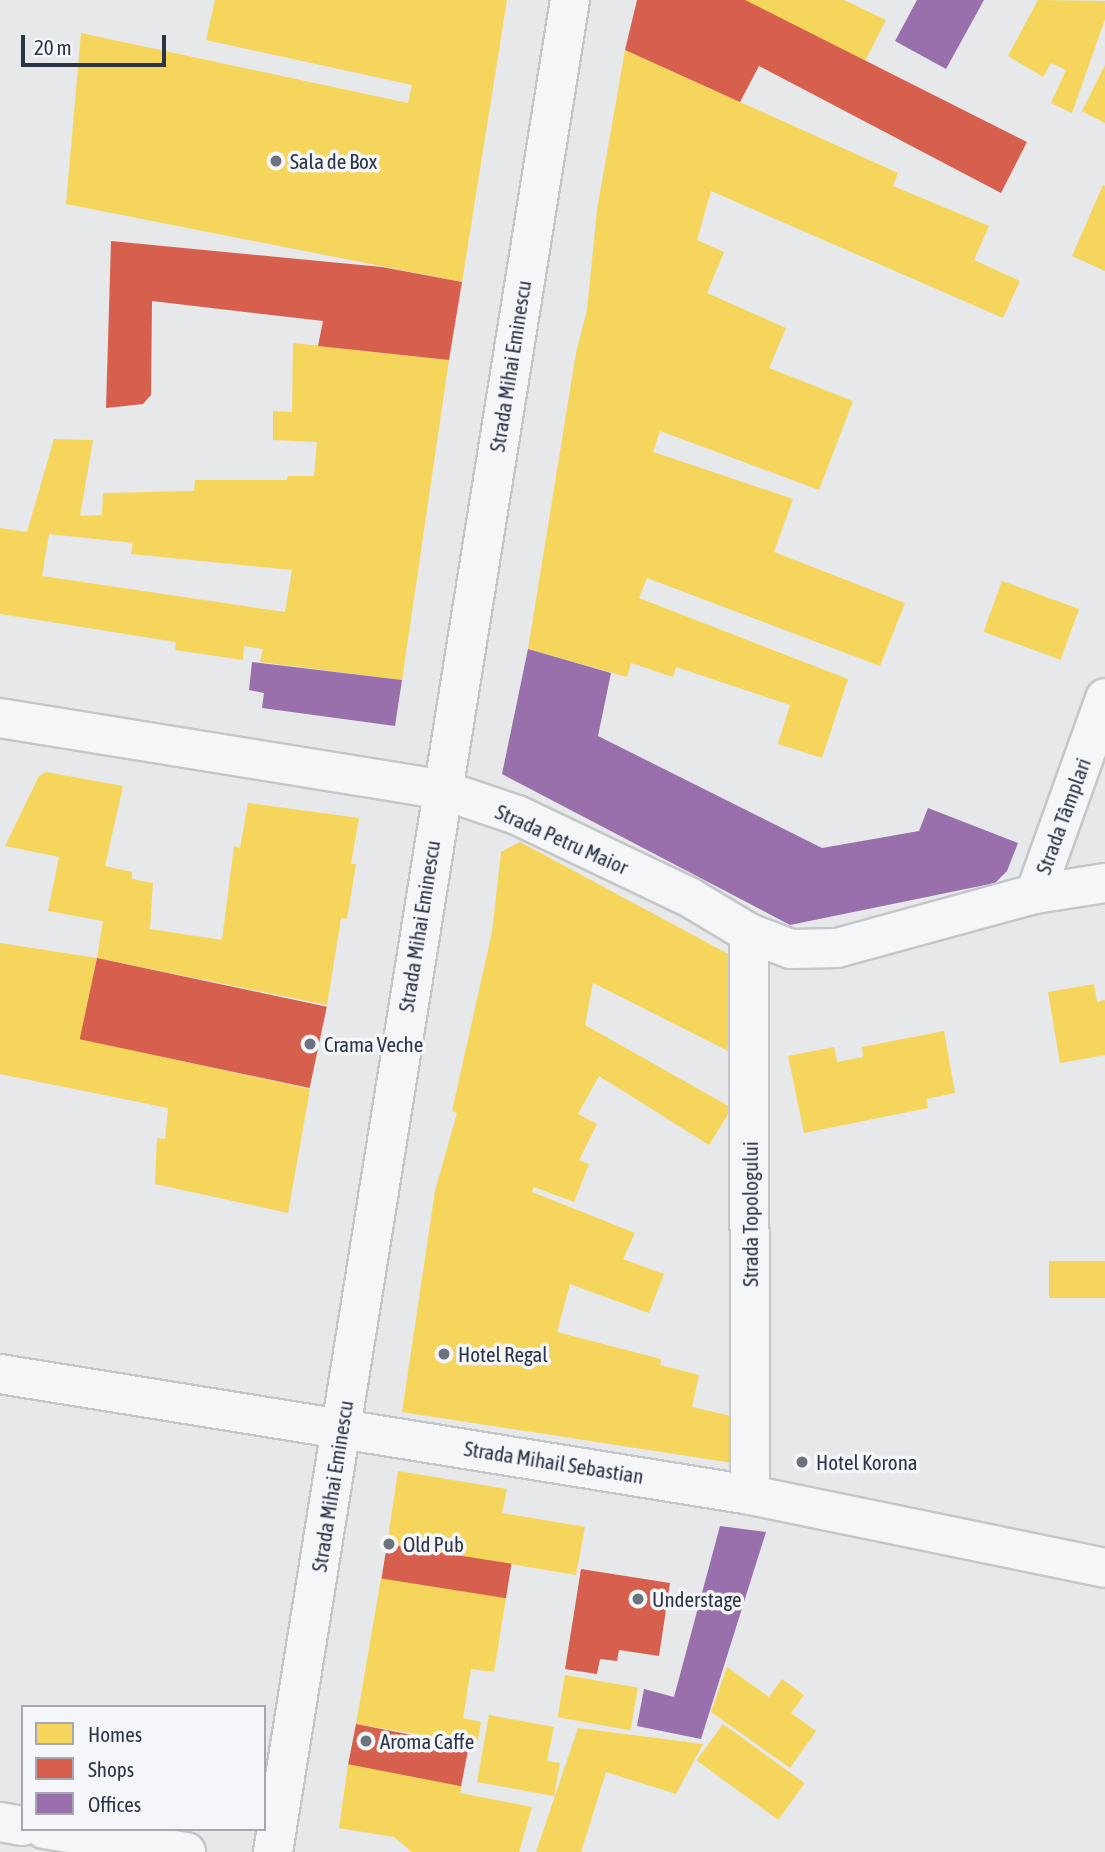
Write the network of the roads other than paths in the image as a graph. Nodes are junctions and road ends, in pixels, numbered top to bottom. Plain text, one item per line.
1 (570, 0) edge
2 (1105, 698) edge
3 (0, 718) edge
4 (440, 789) junction
5 (1105, 883) edge
6 (1035, 894) junction
7 (749, 933) junction
8 (0, 1374) edge
9 (341, 1427) junction
10 (750, 1495) junction
11 (1105, 1568) edge
12 (0, 1822) edge
13 (21, 1826) edge
14 (56, 1831) edge
15 (186, 1852) edge
16 (273, 1852) edge

1 - 4 street, Strada Mihai Eminescu
2 - 6 street, Strada Tâmplari
3 - 4 street, Strada Petru Maior
4 - 7 street, Strada Petru Maior
4 - 9 street, Strada Mihai Eminescu
5 - 6 street, Strada Petru Maior
6 - 7 street, Strada Petru Maior
7 - 10 street, Strada Topologului
8 - 9 street, Strada Mihail Sebastian
9 - 10 street, Strada Mihail Sebastian
9 - 16 street, Strada Mihai Eminescu
10 - 11 street, Strada Mihail Sebastian
12 - 13 street
14 - 15 street

